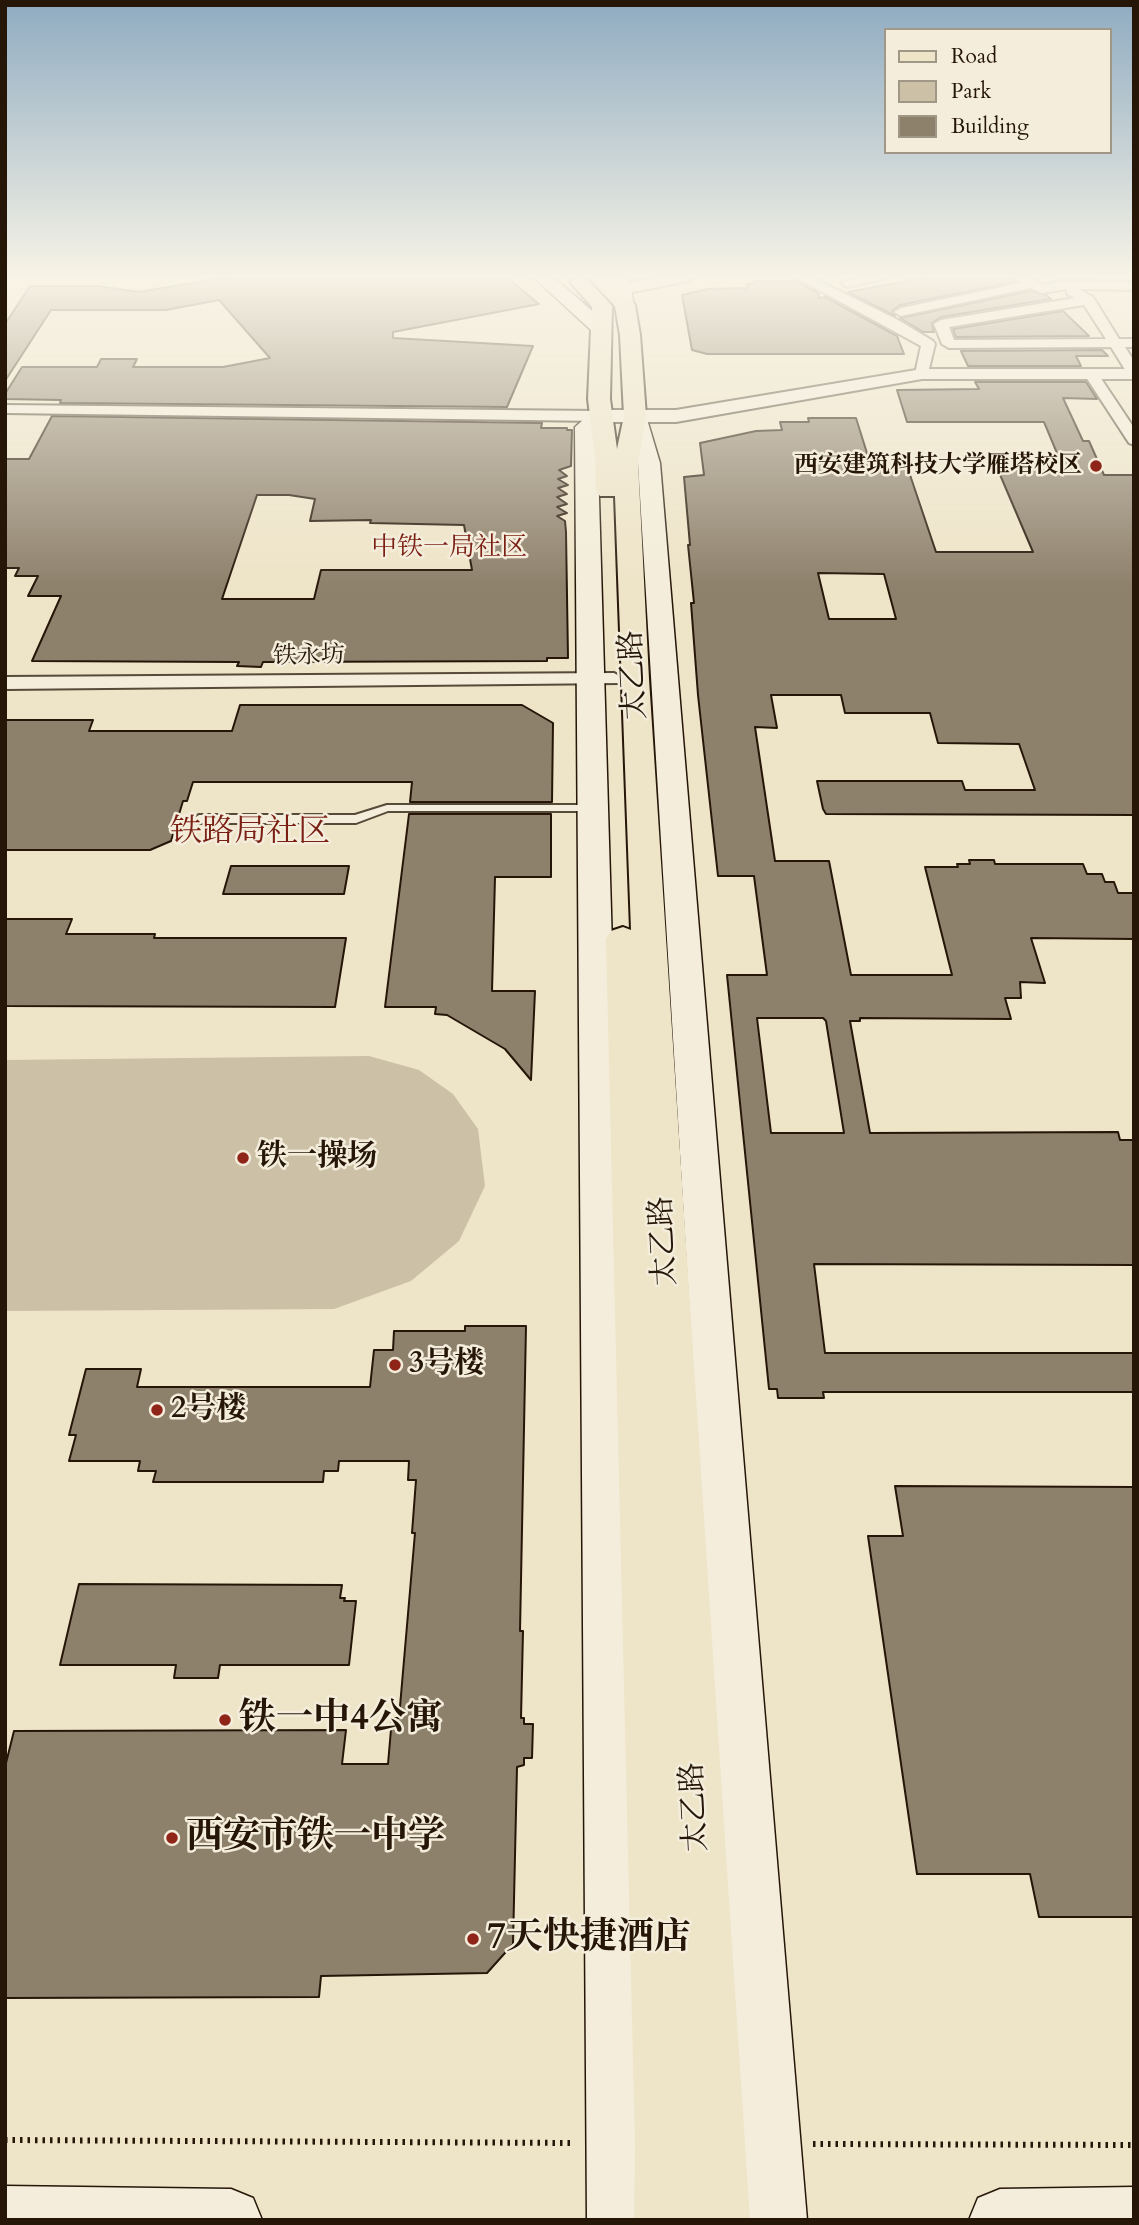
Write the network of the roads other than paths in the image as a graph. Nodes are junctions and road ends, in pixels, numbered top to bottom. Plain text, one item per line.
1 (610, 380) edge
2 (623, 380) edge
3 (888, 380) edge
4 (1095, 380) edge
5 (5, 409) edge
6 (617, 416) junction
7 (1134, 440) edge
8 (603, 679) junction
9 (5, 683) edge
10 (594, 808) junction
11 (199, 819) dead end
12 (5, 2217) edge
13 (1134, 2218) edge
14 (231, 2220) edge
15 (618, 2220) edge
16 (666, 2220) edge
17 (718, 2220) edge
18 (776, 2220) edge
19 (1000, 2220) edge

1 - 6 main road, 太乙路
2 - 6 main road, 太乙路
3 - 6 street
4 - 7 street
5 - 6 street
6 - 8 main road, 太乙路
6 - 17 main road, 太乙路
6 - 18 main road
8 - 9 street, 铁永坊
8 - 10 main road
8 - 16 main road, 太乙路
10 - 11 lane
10 - 15 main road
12 - 14 main road
13 - 19 main road

